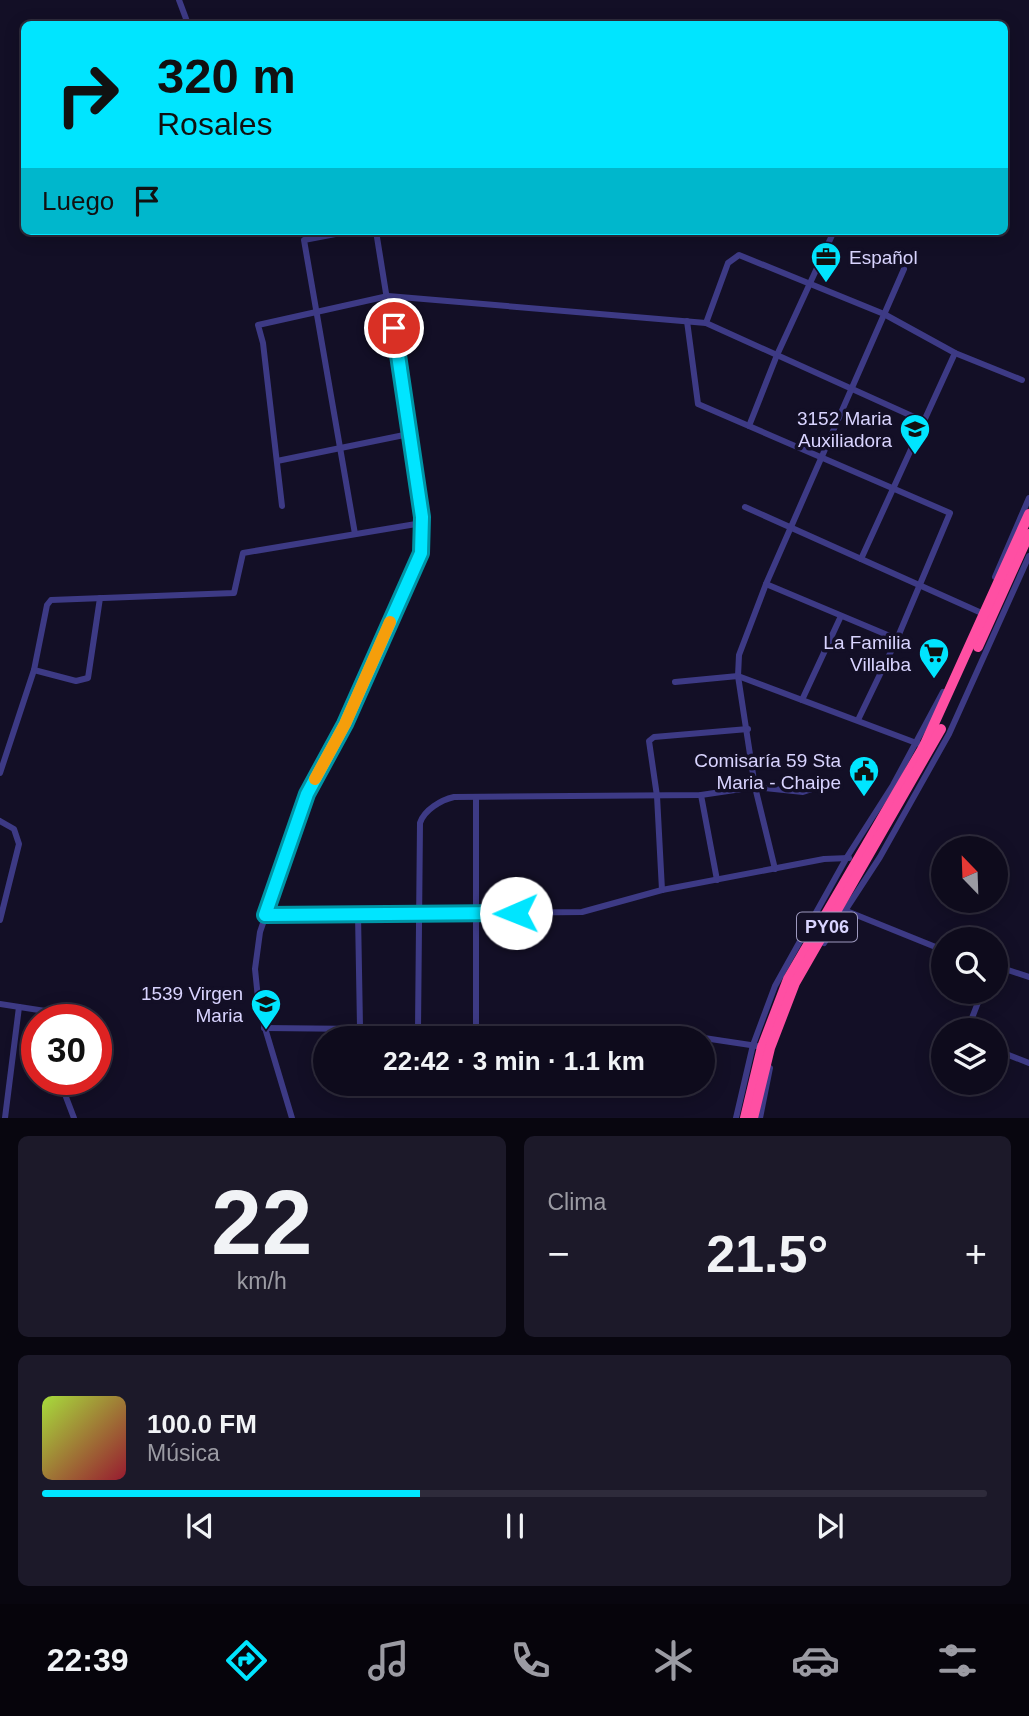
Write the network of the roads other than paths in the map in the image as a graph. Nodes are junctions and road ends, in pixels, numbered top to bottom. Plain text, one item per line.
1 (179, 0) edge
2 (187, 21) edge
3 (330, 235) edge
4 (377, 235) edge
5 (832, 235) edge
6 (904, 269) dead end
7 (812, 285) junction
8 (388, 296) junction
9 (317, 312) junction
10 (884, 314) junction
11 (687, 321) junction
12 (705, 323) junction
13 (955, 354) junction
14 (777, 355) junction
15 (1022, 380) dead end
16 (852, 388) junction
17 (923, 421) junction
18 (749, 426) junction
19 (410, 434) junction
20 (339, 447) junction
21 (822, 457) junction
22 (277, 461) junction
23 (894, 486) junction
24 (1029, 498) edge
25 (282, 506) dead end
26 (745, 507) dead end
27 (1029, 514) edge
28 (422, 523) junction
29 (791, 526) junction
30 (355, 534) junction
31 (1029, 534) edge
32 (1029, 556) edge
33 (861, 559) junction
34 (766, 584) junction
35 (920, 584) junction
36 (100, 598) junction
37 (985, 615) junction
38 (841, 616) junction
39 (897, 639) junction
40 (34, 670) junction
41 (738, 676) junction
42 (675, 682) dead end
43 (802, 700) junction
44 (858, 720) junction
45 (748, 729) junction
46 (928, 747) junction
47 (0, 772) edge
48 (833, 782) dead end
49 (755, 787) junction
50 (701, 795) junction
51 (657, 796) junction
52 (476, 797) junction
53 (0, 821) edge
54 (863, 849) junction
55 (852, 859) junction
56 (775, 869) junction
57 (717, 880) junction
58 (662, 890) junction
59 (841, 909) junction
60 (476, 913) junction
61 (358, 914) junction
62 (421, 914) junction
63 (265, 915) junction
64 (0, 920) edge
65 (813, 933) junction
66 (931, 945) edge
67 (1008, 970) edge
68 (1029, 977) edge
69 (0, 1003) edge
70 (19, 1007) joint
71 (360, 1026) edge
72 (418, 1026) edge
73 (476, 1026) edge
74 (313, 1027) edge
75 (264, 1028) junction
76 (715, 1040) edge
77 (757, 1046) junction
78 (1008, 1054) edge
79 (1028, 1060) edge
80 (66, 1095) edge
81 (5, 1118) edge
82 (74, 1118) edge
83 (292, 1118) edge
84 (736, 1118) edge
85 (745, 1118) edge
86 (753, 1118) edge
87 (760, 1118) edge

1 - 2 street
3 - 9 street
4 - 8 street
5 - 7 street
6 - 10 street
7 - 10 street
7 - 12 street
7 - 14 street
8 - 9 street
8 - 11 street
8 - 19 street
9 - 20 street
9 - 22 street
10 - 13 street
10 - 16 street
11 - 12 street
11 - 18 street
12 - 14 street
13 - 15 street
13 - 17 street
14 - 16 street
14 - 18 street
16 - 17 street
16 - 21 street
17 - 23 street
18 - 21 street
19 - 20 street
19 - 28 street
20 - 22 street
20 - 30 street
21 - 23 street
21 - 29 street
22 - 25 street
23 - 33 street
23 - 35 street
24 - 37 street
26 - 29 street
27 - 37 highway, PY06
28 - 30 street
28 - 63 street
29 - 33 street
29 - 34 street
30 - 36 street
31 - 37 highway, PY06
32 - 46 street
33 - 35 street
34 - 38 street
34 - 41 street
35 - 37 street
35 - 39 street
36 - 40 street
36 - 40 street
37 - 46 highway, PY06
37 - 46 street
38 - 39 street
38 - 43 street
39 - 44 street
40 - 47 street
41 - 42 street
41 - 43 street
41 - 45 street
43 - 44 street
44 - 46 street
45 - 49 street
45 - 51 street
46 - 54 highway, PY06
46 - 55 street
46 - 59 highway, PY06
48 - 49 street
49 - 50 street
49 - 56 street
50 - 51 street
50 - 57 street
51 - 52 street
51 - 58 street
52 - 60 street
52 - 62 street
53 - 64 street
54 - 55 highway, PY06
54 - 59 street
55 - 56 street
55 - 65 highway, PY06
55 - 77 street
56 - 57 street
57 - 58 street
58 - 60 street
59 - 65 street
59 - 66 street
59 - 86 highway, PY06
59 - 87 street
60 - 62 street
60 - 73 street
61 - 62 street
61 - 63 street
61 - 71 street
62 - 72 street
63 - 75 street
65 - 77 highway, PY06
67 - 68 street
69 - 70 street
70 - 81 street
74 - 75 street
75 - 83 street
76 - 77 street
77 - 84 street
77 - 85 highway, PY06
78 - 79 street
80 - 82 street

